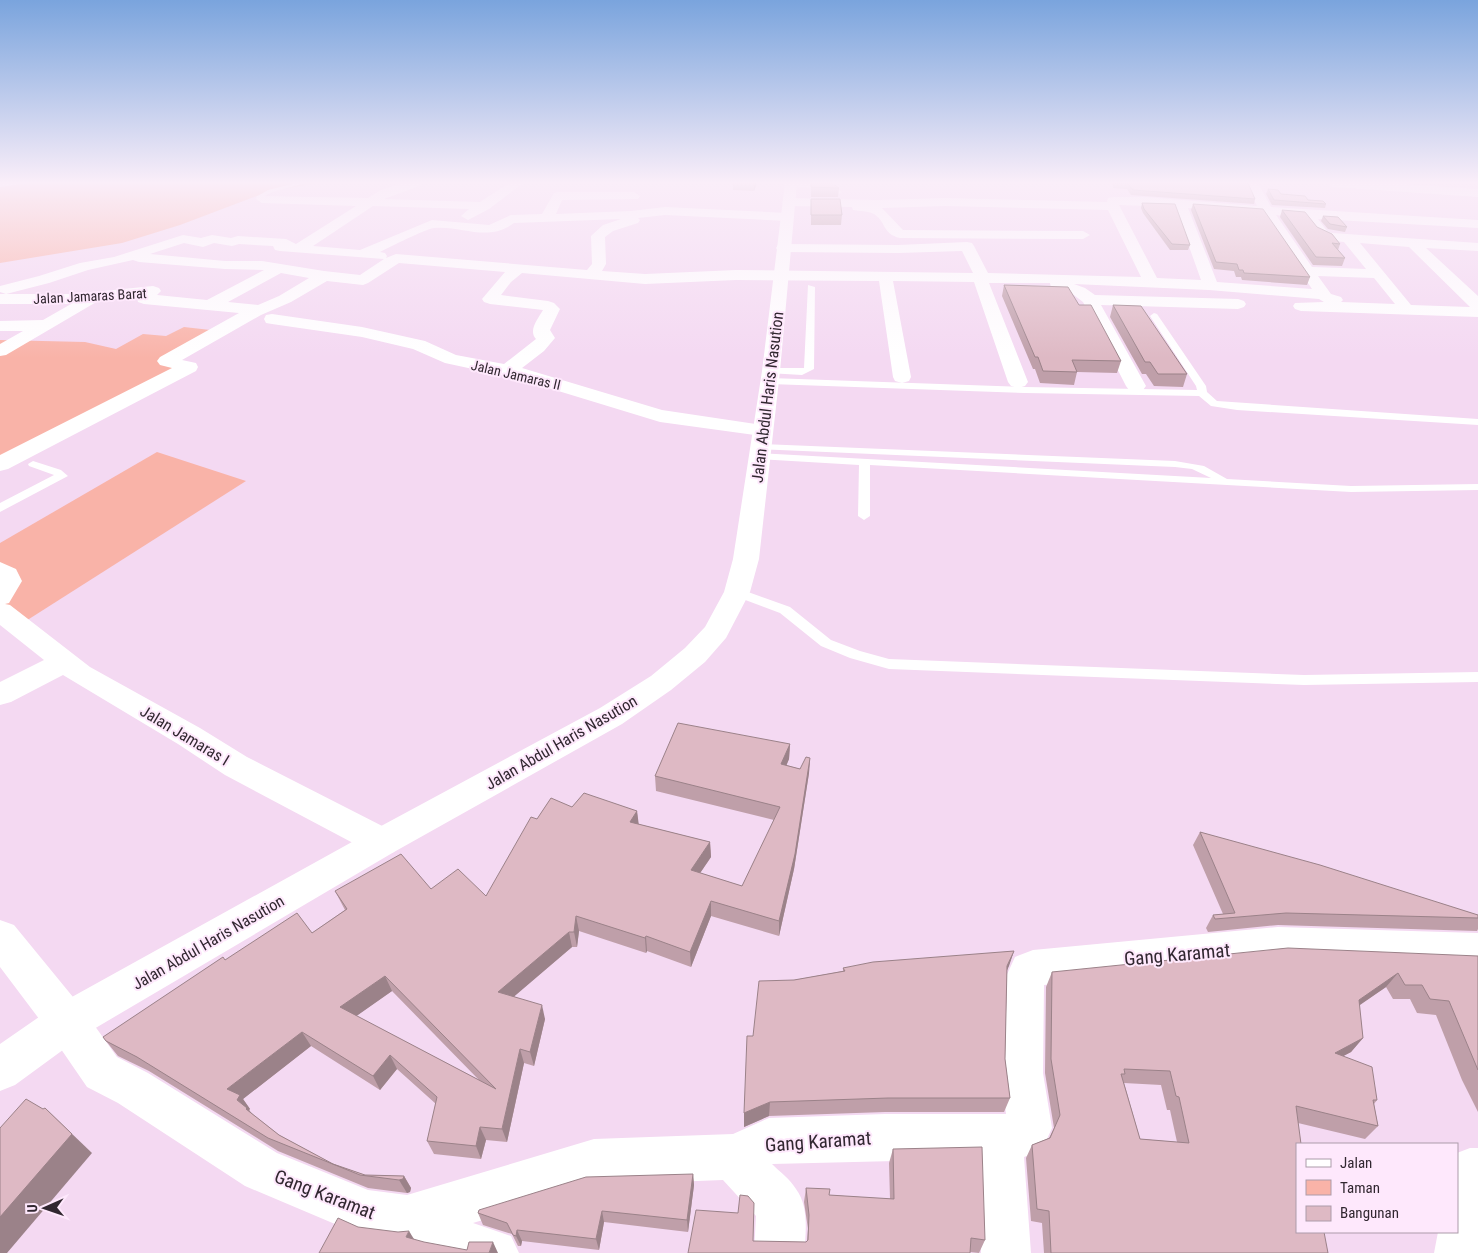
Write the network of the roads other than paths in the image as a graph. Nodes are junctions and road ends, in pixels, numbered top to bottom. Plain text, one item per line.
1 (175, 241) edge
2 (262, 241) edge
3 (310, 241) edge
4 (391, 241) edge
5 (598, 241) edge
6 (784, 241) edge
7 (1046, 241) edge
8 (1131, 241) edge
9 (1196, 241) edge
10 (1288, 241) edge
11 (1351, 241) edge
12 (1404, 241) edge
13 (1412, 242) junction
14 (300, 248) junction
15 (783, 248) junction
16 (1052, 248) dead end
17 (1476, 248) edge
18 (362, 254) junction
19 (128, 257) junction
20 (396, 258) junction
21 (280, 267) junction
22 (518, 269) junction
23 (1308, 271) junction
24 (1378, 274) junction
25 (590, 275) junction
26 (324, 276) junction
27 (780, 281) junction
28 (982, 281) junction
29 (1151, 282) junction
30 (886, 283) junction
31 (1210, 284) junction
32 (811, 286) junction
33 (0, 291) edge
34 (1323, 295) junction
35 (96, 296) junction
36 (0, 298) edge
37 (1090, 300) junction
38 (212, 304) junction
39 (1403, 304) junction
40 (1478, 306) edge
41 (1478, 312) edge
42 (264, 315) junction
43 (1154, 316) dead end
44 (49, 325) junction
45 (0, 326) edge
46 (0, 351) edge
47 (507, 370) junction
48 (770, 376) junction
49 (902, 377) dead end
50 (1018, 382) dead end
51 (1136, 386) dead end
52 (1202, 393) junction
53 (1478, 422) edge
54 (761, 444) junction
55 (865, 463) junction
56 (0, 464) edge
57 (33, 464) dead end
58 (1223, 481) junction
59 (1478, 487) edge
60 (0, 508) edge
61 (864, 516) dead end
62 (0, 570) edge
63 (737, 592) junction
64 (0, 597) edge
65 (0, 611) edge
66 (65, 662) junction
67 (1478, 676) edge
68 (0, 694) edge
69 (382, 842) junction
70 (0, 937) edge
71 (1478, 951) edge
72 (67, 1022) junction
73 (0, 1070) edge
74 (1000, 1137) junction
75 (733, 1157) junction
76 (1478, 1171) edge
77 (424, 1214) junction
78 (494, 1253) edge
79 (779, 1253) edge
80 (1006, 1253) edge
81 (1460, 1253) edge

1 - 19 main road
2 - 14 main road
3 - 14 main road
4 - 18 main road
5 - 25 main road
6 - 15 main road, Jalan Abdul Haris Nasution
7 - 16 main road
8 - 29 main road
9 - 31 main road
10 - 23 main road
11 - 24 main road
12 - 13 main road
13 - 17 main road
13 - 40 main road
14 - 18 main road
15 - 27 main road, Jalan Abdul Haris Nasution
15 - 28 main road
18 - 20 main road
19 - 21 main road
19 - 33 main road
20 - 22 main road
20 - 26 main road
21 - 26 main road
21 - 38 main road
22 - 25 main road
22 - 47 main road
23 - 24 main road
23 - 34 main road
24 - 39 main road
25 - 27 main road
26 - 42 main road, Jalan Jamaras Barat
27 - 28 main road
27 - 32 main road
27 - 48 main road, Jalan Abdul Haris Nasution
28 - 29 main road
28 - 30 main road
28 - 37 main road
28 - 50 main road
29 - 31 main road
30 - 32 main road
30 - 49 main road
31 - 34 main road
32 - 48 lane
34 - 39 main road
35 - 36 main road, Jalan Jamaras Barat
35 - 38 main road, Jalan Jamaras Barat
35 - 44 main road
37 - 41 main road
37 - 51 main road
38 - 42 main road, Jalan Jamaras Barat
39 - 40 main road
42 - 47 main road, Jalan Jamaras II
42 - 56 main road
43 - 52 lane
44 - 45 main road
44 - 46 main road
47 - 54 main road, Jalan Jamaras II
48 - 52 lane
48 - 54 main road, Jalan Abdul Haris Nasution
52 - 53 lane
54 - 55 lane
54 - 58 lane
54 - 63 main road, Jalan Abdul Haris Nasution
55 - 58 lane
55 - 61 lane
57 - 60 lane
58 - 59 lane
62 - 64 main road
63 - 67 lane
63 - 69 main road, Jalan Abdul Haris Nasution
65 - 66 main road, Jalan Jamaras I
66 - 68 main road
66 - 69 main road, Jalan Jamaras I
69 - 72 main road, Jalan Abdul Haris Nasution
70 - 72 main road, Gang Karamat
71 - 74 main road, Gang Karamat
72 - 73 main road, Jalan Abdul Haris Nasution
72 - 77 main road, Gang Karamat
74 - 75 main road, Gang Karamat
74 - 80 main road
75 - 77 main road, Gang Karamat
75 - 79 main road
76 - 81 main road
77 - 78 main road

